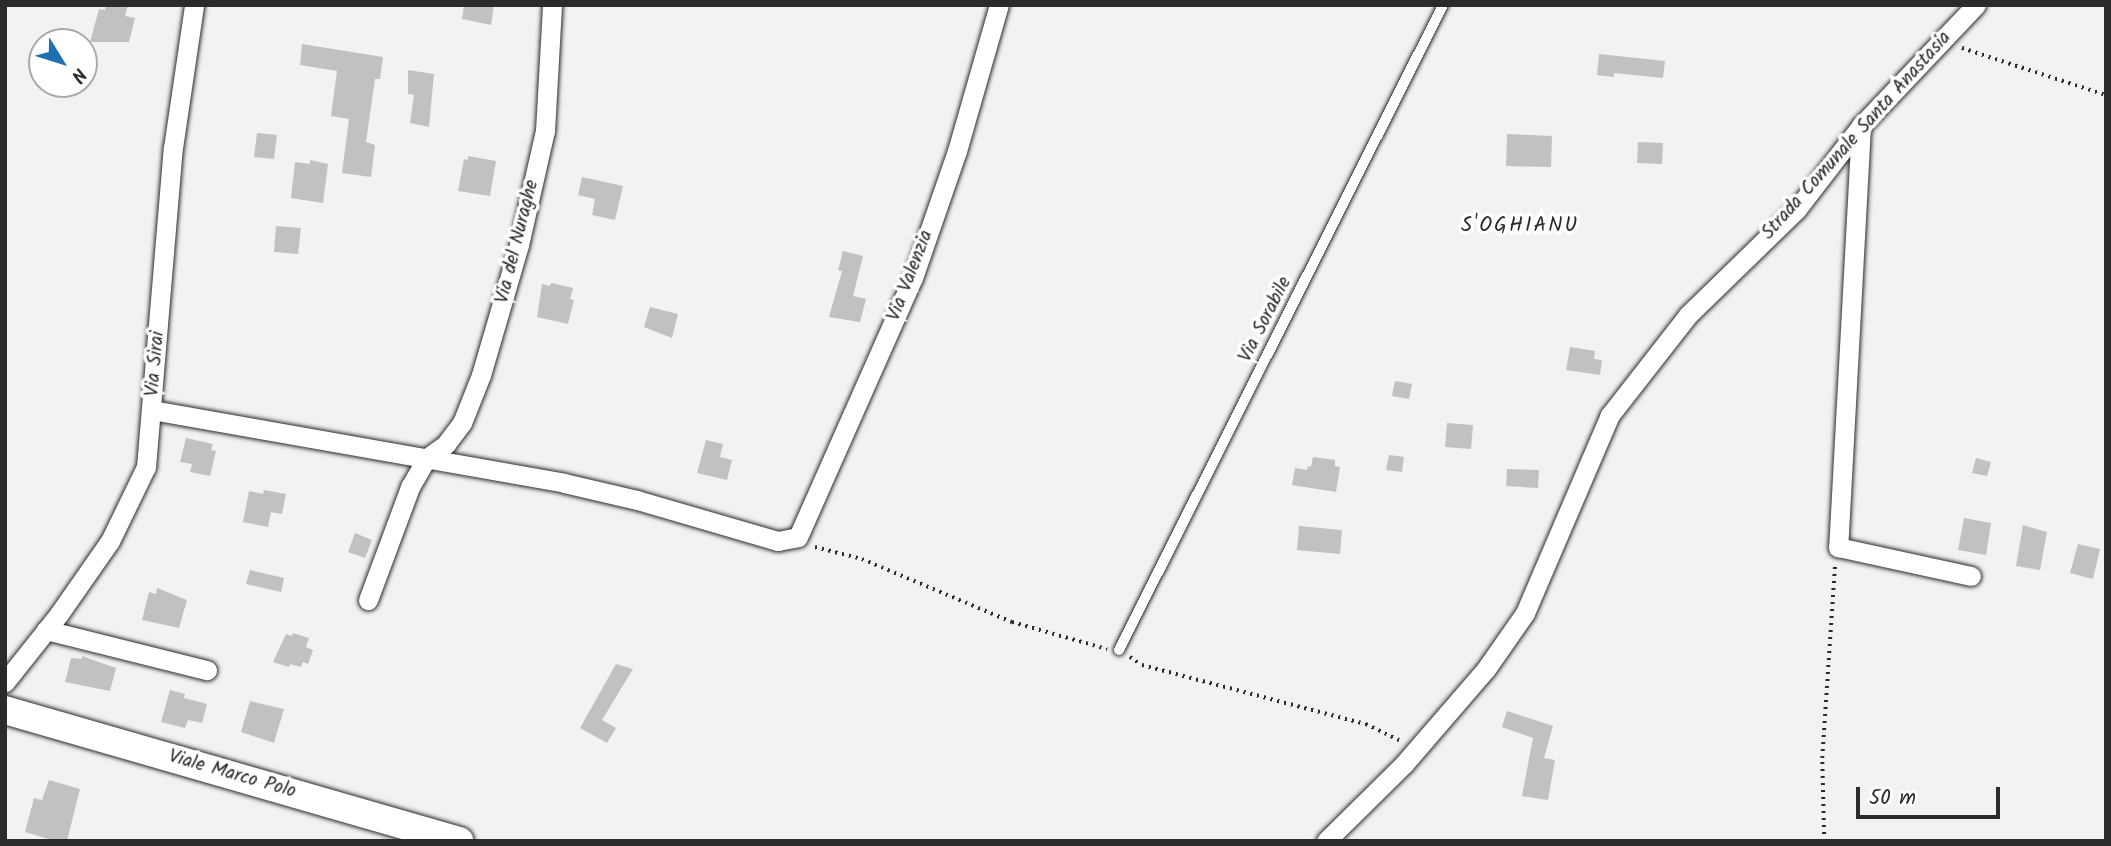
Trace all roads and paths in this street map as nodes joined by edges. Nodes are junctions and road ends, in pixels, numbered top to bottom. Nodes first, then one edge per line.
1 (194, 5) edge
2 (552, 5) edge
3 (999, 5) edge
4 (1443, 5) edge
5 (1976, 5) edge
6 (1940, 41) junction
7 (2106, 95) edge
8 (1861, 126) junction
9 (152, 410) junction
10 (426, 458) junction
11 (1838, 547) junction
12 (1970, 576) dead end
13 (368, 600) dead end
14 (46, 630) junction
15 (1119, 650) dead end
16 (206, 670) dead end
17 (5, 682) edge
18 (5, 710) edge
19 (459, 841) edge
20 (1326, 841) edge
21 (1824, 841) edge

1 - 9 street, Via Sirai
2 - 10 street, Via del Nuraghe
3 - 10 street, Via Valenzia
4 - 15 lane, Via Sorabile
5 - 6 street, Strada Comunale Santa Anastasia
6 - 7 path
6 - 8 street, Strada Comunale Santa Anastasia
8 - 11 street
8 - 20 street, Strada Comunale Santa Anastasia
9 - 10 street
9 - 14 street, Via Sirai
10 - 13 street, Via del Nuraghe
11 - 12 street
11 - 21 path
14 - 16 street
14 - 17 street, Via Sirai
18 - 19 main road, Viale Marco Polo

